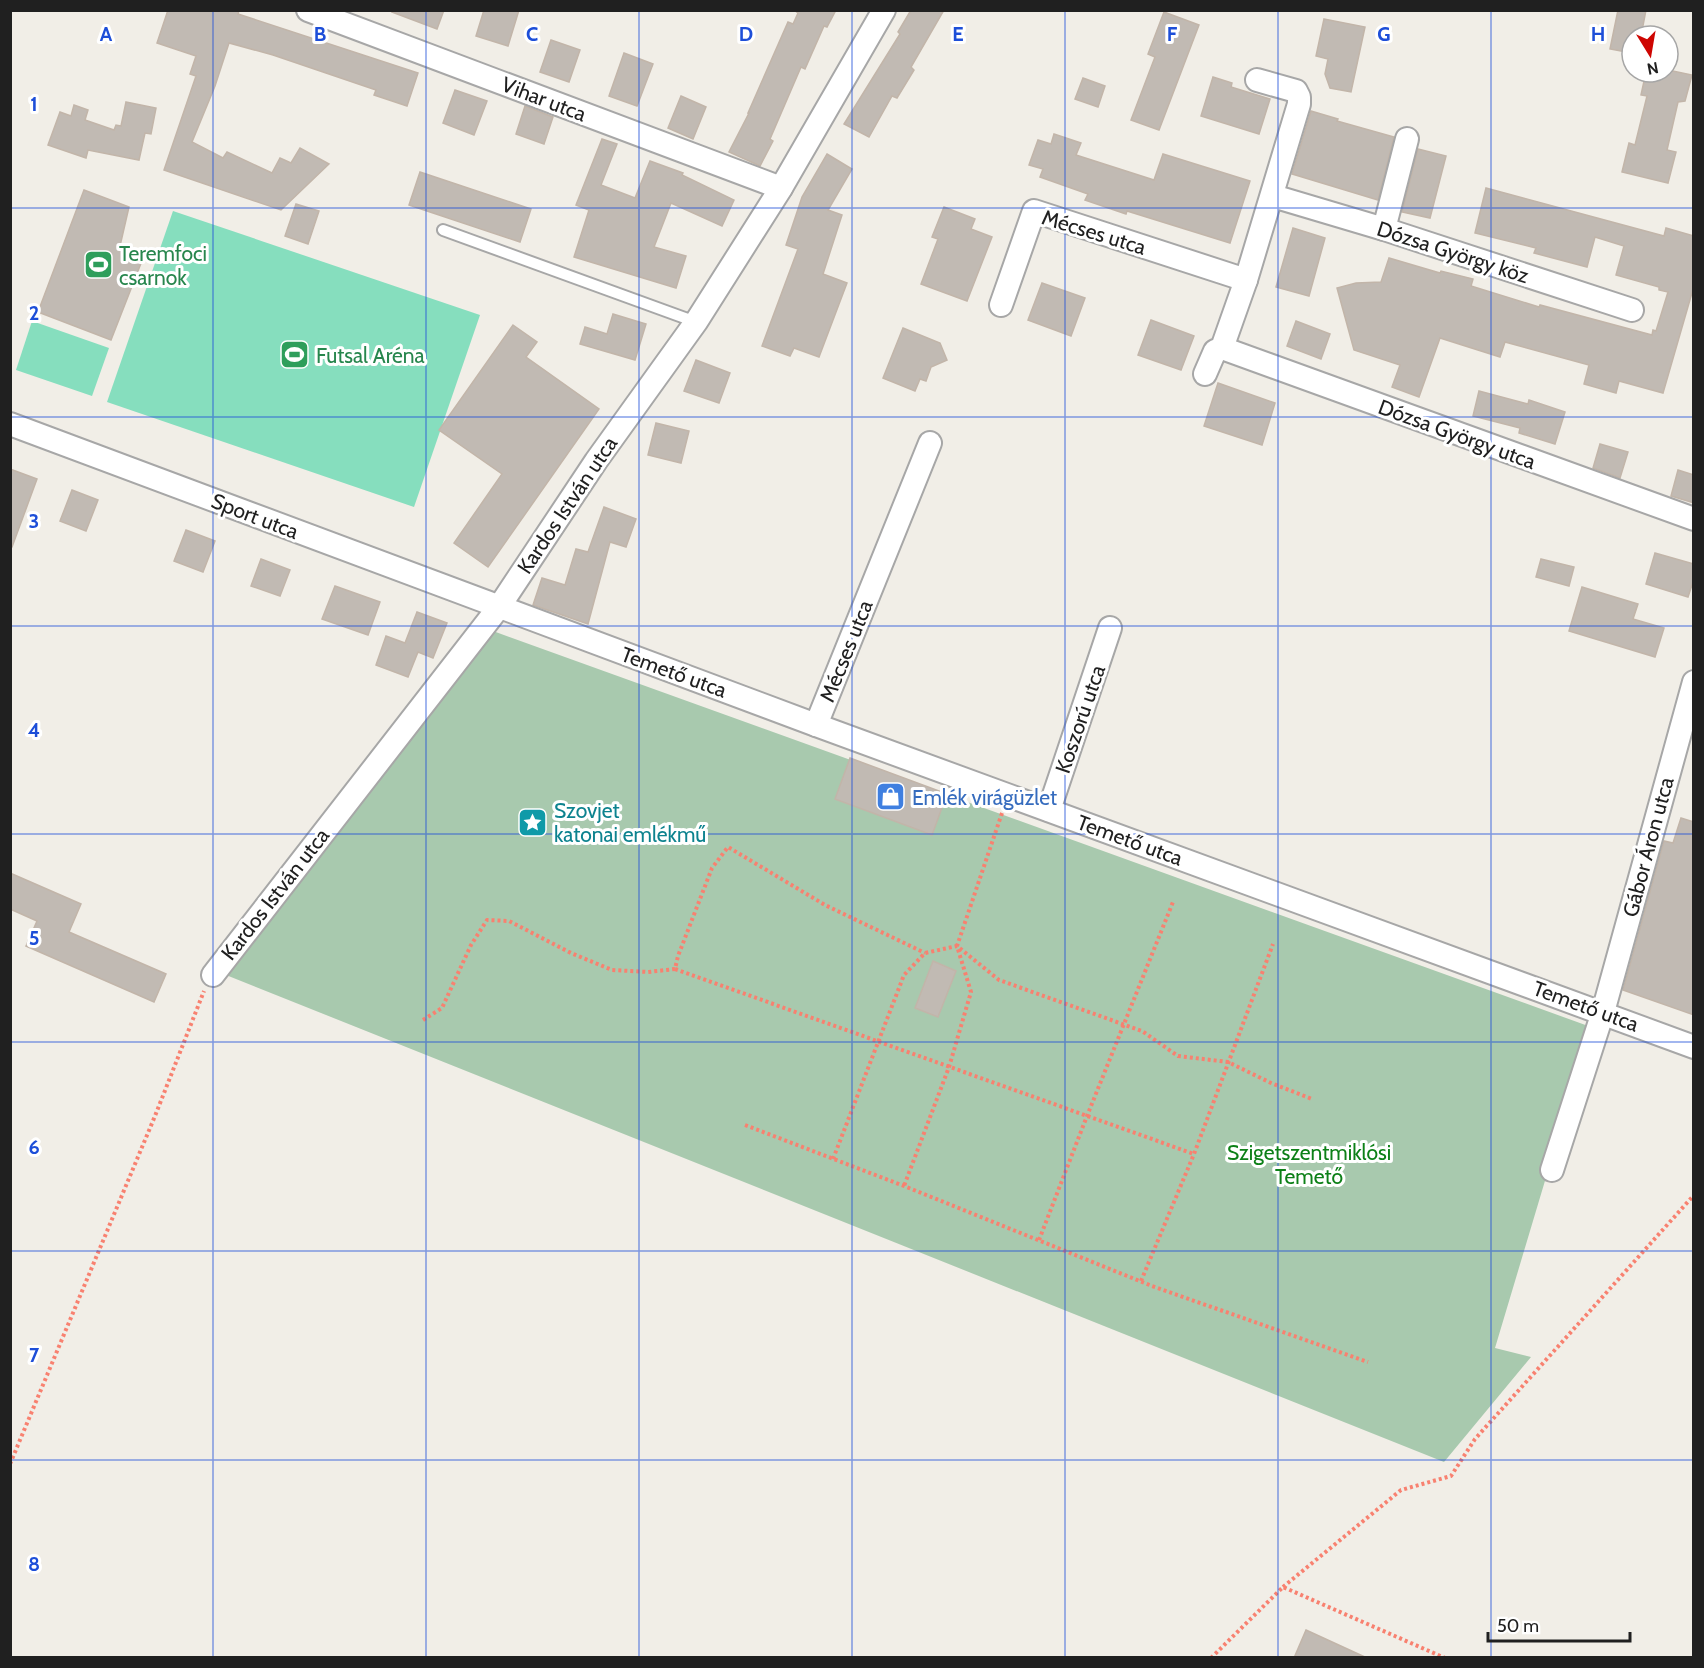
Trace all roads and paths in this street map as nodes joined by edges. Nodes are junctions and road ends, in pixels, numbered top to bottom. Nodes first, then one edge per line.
1 (308, 10) edge
2 (884, 10) edge
3 (1257, 80) dead end
4 (1407, 139) dead end
5 (780, 188) junction
6 (1273, 196) junction
7 (1384, 229) junction
8 (443, 230) dead end
9 (1246, 280) junction
10 (1001, 305) dead end
11 (1632, 310) dead end
12 (696, 322) junction
13 (1222, 348) junction
14 (1205, 374) dead end
15 (10, 424) edge
16 (930, 443) dead end
17 (1694, 519) edge
18 (499, 607) junction
19 (1110, 628) dead end
20 (1694, 682) edge
21 (816, 725) junction
22 (1008, 795) junction
23 (1049, 810) junction
24 (1173, 902) dead end
25 (1273, 944) dead end
26 (957, 946) junction
27 (925, 953) junction
28 (675, 969) junction
29 (213, 975) joint
30 (1603, 1012) junction
31 (423, 1020) dead end
32 (1124, 1024) junction
33 (878, 1041) junction
34 (1694, 1047) edge
35 (1228, 1062) junction
36 (949, 1067) junction
37 (1312, 1099) dead end
38 (1087, 1116) junction
39 (745, 1125) dead end
40 (1194, 1154) junction
41 (833, 1159) junction
42 (1552, 1170) dead end
43 (904, 1186) junction
44 (1694, 1195) edge
45 (1039, 1240) junction
46 (1141, 1281) junction
47 (1368, 1362) dead end
48 (10, 1464) edge
49 (1283, 1587) junction
50 (1210, 1658) edge
51 (1445, 1658) edge

1 - 5 street, Vihar utca
2 - 5 street, Kardos István utca
3 - 6 street
4 - 7 street
5 - 12 street, Kardos István utca
6 - 7 street, Dózsa György köz
6 - 9 street
7 - 11 street, Dózsa György köz
8 - 12 lane
9 - 10 street, Mécses utca
9 - 13 street
12 - 18 street, Kardos István utca
13 - 14 street
13 - 17 street, Dózsa György utca
15 - 18 street, Sport utca
16 - 21 street, Mécses utca
18 - 21 street, Temető utca
18 - 29 street, Kardos István utca
19 - 23 street, Koszorú utca
20 - 30 street, Gábor Áron utca
21 - 22 street, Temető utca
22 - 23 street, Temető utca
22 - 26 path
23 - 30 street, Temető utca
24 - 32 path
25 - 35 path
26 - 27 path
26 - 32 path
26 - 36 path
27 - 28 path
27 - 33 path
28 - 31 path
28 - 33 path
29 - 48 path
30 - 34 street, Temető utca
30 - 42 street, Gábor Áron utca
32 - 35 path
32 - 38 path
33 - 36 path
33 - 41 path
35 - 37 path
35 - 40 path
36 - 38 path
36 - 43 path
38 - 40 path
38 - 45 path
39 - 41 path
40 - 46 path
41 - 43 path
43 - 45 path
44 - 49 path
45 - 46 path
46 - 47 path
49 - 50 path
49 - 51 path

